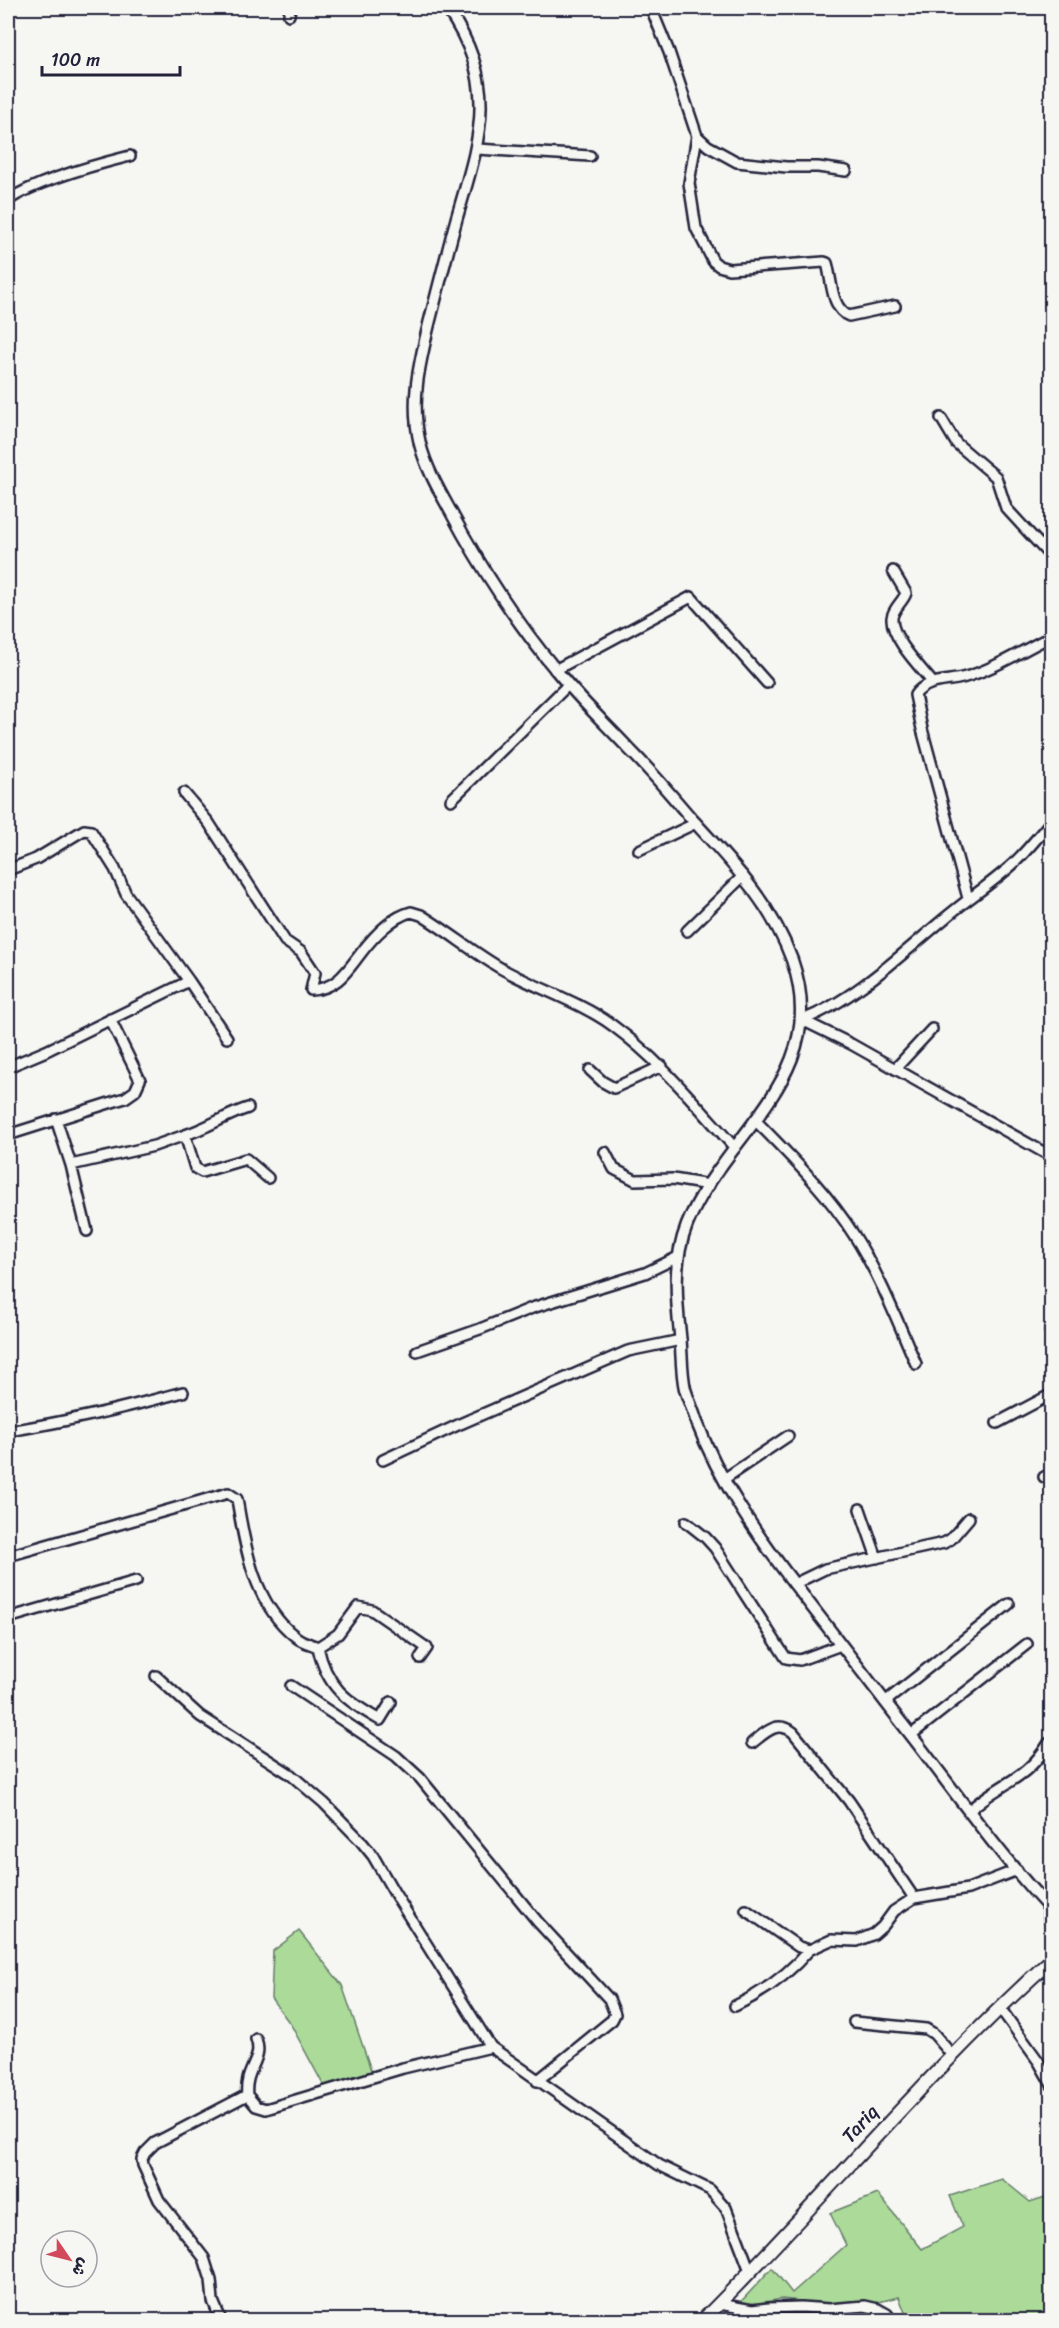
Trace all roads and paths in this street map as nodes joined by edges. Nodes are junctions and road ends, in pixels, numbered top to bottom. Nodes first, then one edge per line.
1 (447, 8) edge
2 (651, 8) edge
3 (697, 136) junction
4 (477, 149) junction
5 (130, 156) dead end
6 (590, 156) dead end
7 (846, 171) dead end
8 (8, 200) edge
9 (895, 306) dead end
10 (941, 418) dead end
11 (1052, 558) edge
12 (893, 571) dead end
13 (1052, 636) edge
14 (555, 670) junction
15 (767, 683) dead end
16 (933, 683) junction
17 (568, 685) junction
18 (184, 793) dead end
19 (451, 800) dead end
20 (1052, 820) edge
21 (696, 823) junction
22 (639, 850) dead end
23 (8, 870) edge
24 (743, 876) junction
25 (968, 898) junction
26 (687, 931) dead end
27 (189, 981) junction
28 (110, 1019) junction
29 (802, 1020) junction
30 (932, 1029) dead end
31 (227, 1038) dead end
32 (663, 1066) junction
33 (8, 1067) edge
34 (895, 1069) junction
35 (590, 1070) dead end
36 (248, 1108) dead end
37 (56, 1119) junction
38 (755, 1120) junction
39 (8, 1135) edge
40 (185, 1135) junction
41 (735, 1148) junction
42 (605, 1152) dead end
43 (1052, 1157) edge
44 (71, 1165) junction
45 (268, 1178) dead end
46 (709, 1185) junction
47 (87, 1231) dead end
48 (678, 1257) junction
49 (681, 1340) junction
50 (417, 1351) dead end
51 (916, 1364) dead end
52 (183, 1392) dead end
53 (1052, 1394) edge
54 (997, 1423) dead end
55 (8, 1431) edge
56 (788, 1436) dead end
57 (383, 1460) dead end
58 (724, 1479) junction
59 (860, 1509) dead end
60 (969, 1518) dead end
61 (686, 1522) dead end
62 (8, 1556) edge
63 (877, 1558) junction
64 (136, 1581) dead end
65 (794, 1584) junction
66 (1009, 1605) dead end
67 (8, 1618) edge
68 (841, 1644) junction
69 (1027, 1644) dead end
70 (318, 1647) junction
71 (420, 1658) dead end
72 (156, 1676) dead end
73 (291, 1686) dead end
74 (391, 1702) dead end
75 (885, 1702) junction
76 (911, 1735) junction
77 (752, 1743) dead end
78 (1049, 1743) dead end
79 (969, 1810) junction
80 (1017, 1870) junction
81 (914, 1898) junction
82 (746, 1910) dead end
83 (1050, 1914) edge
84 (1052, 1927) edge
85 (810, 1950) junction
86 (1051, 1958) edge
87 (735, 2006) dead end
88 (1000, 2008) junction
89 (854, 2022) dead end
90 (256, 2039) dead end
91 (491, 2047) junction
92 (952, 2055) junction
93 (537, 2081) junction
94 (1052, 2085) edge
95 (247, 2095) junction
96 (750, 2271) junction
97 (720, 2304) junction
98 (221, 2320) edge
99 (703, 2320) edge
100 (891, 2320) edge

1 - 4 street
2 - 3 street
3 - 7 street
3 - 9 street
4 - 6 street
4 - 14 street
5 - 8 street
10 - 11 street
12 - 16 street
13 - 16 street
14 - 15 street
14 - 17 street
16 - 25 street
17 - 19 street
17 - 21 street
18 - 32 street
20 - 25 street
21 - 22 street
21 - 24 street
23 - 27 street
24 - 26 street
24 - 29 street
25 - 29 street
27 - 28 street
27 - 31 street
28 - 33 street
28 - 37 street
29 - 34 street
29 - 38 street
30 - 34 street
32 - 35 street
32 - 41 street
34 - 43 street
36 - 40 street
37 - 39 street
37 - 44 street
38 - 41 street
38 - 51 street
40 - 44 street
40 - 45 street
41 - 46 street
42 - 46 street
44 - 47 street
46 - 48 street
48 - 49 street
48 - 50 street
49 - 57 street
49 - 58 street
52 - 55 street
53 - 54 street
56 - 58 street
58 - 65 street
59 - 63 street
60 - 63 street
61 - 68 street
62 - 70 street
63 - 65 street
64 - 67 street
65 - 68 street
66 - 75 street
68 - 75 street
69 - 76 street
70 - 71 street
70 - 74 street
72 - 91 street
73 - 93 street
75 - 76 street
76 - 79 street
77 - 81 street
78 - 79 street
79 - 80 street
80 - 81 street
80 - 83 street
81 - 85 street
82 - 85 street
83 - 84 street
85 - 87 street
86 - 88 main road, Tariq
88 - 92 main road, Tariq
88 - 94 street
89 - 92 street
90 - 95 street
91 - 93 street
91 - 95 street
92 - 96 main road, Tariq
93 - 96 street
95 - 98 street
96 - 97 main road, Tariq
97 - 99 main road, Tariq
97 - 100 street

